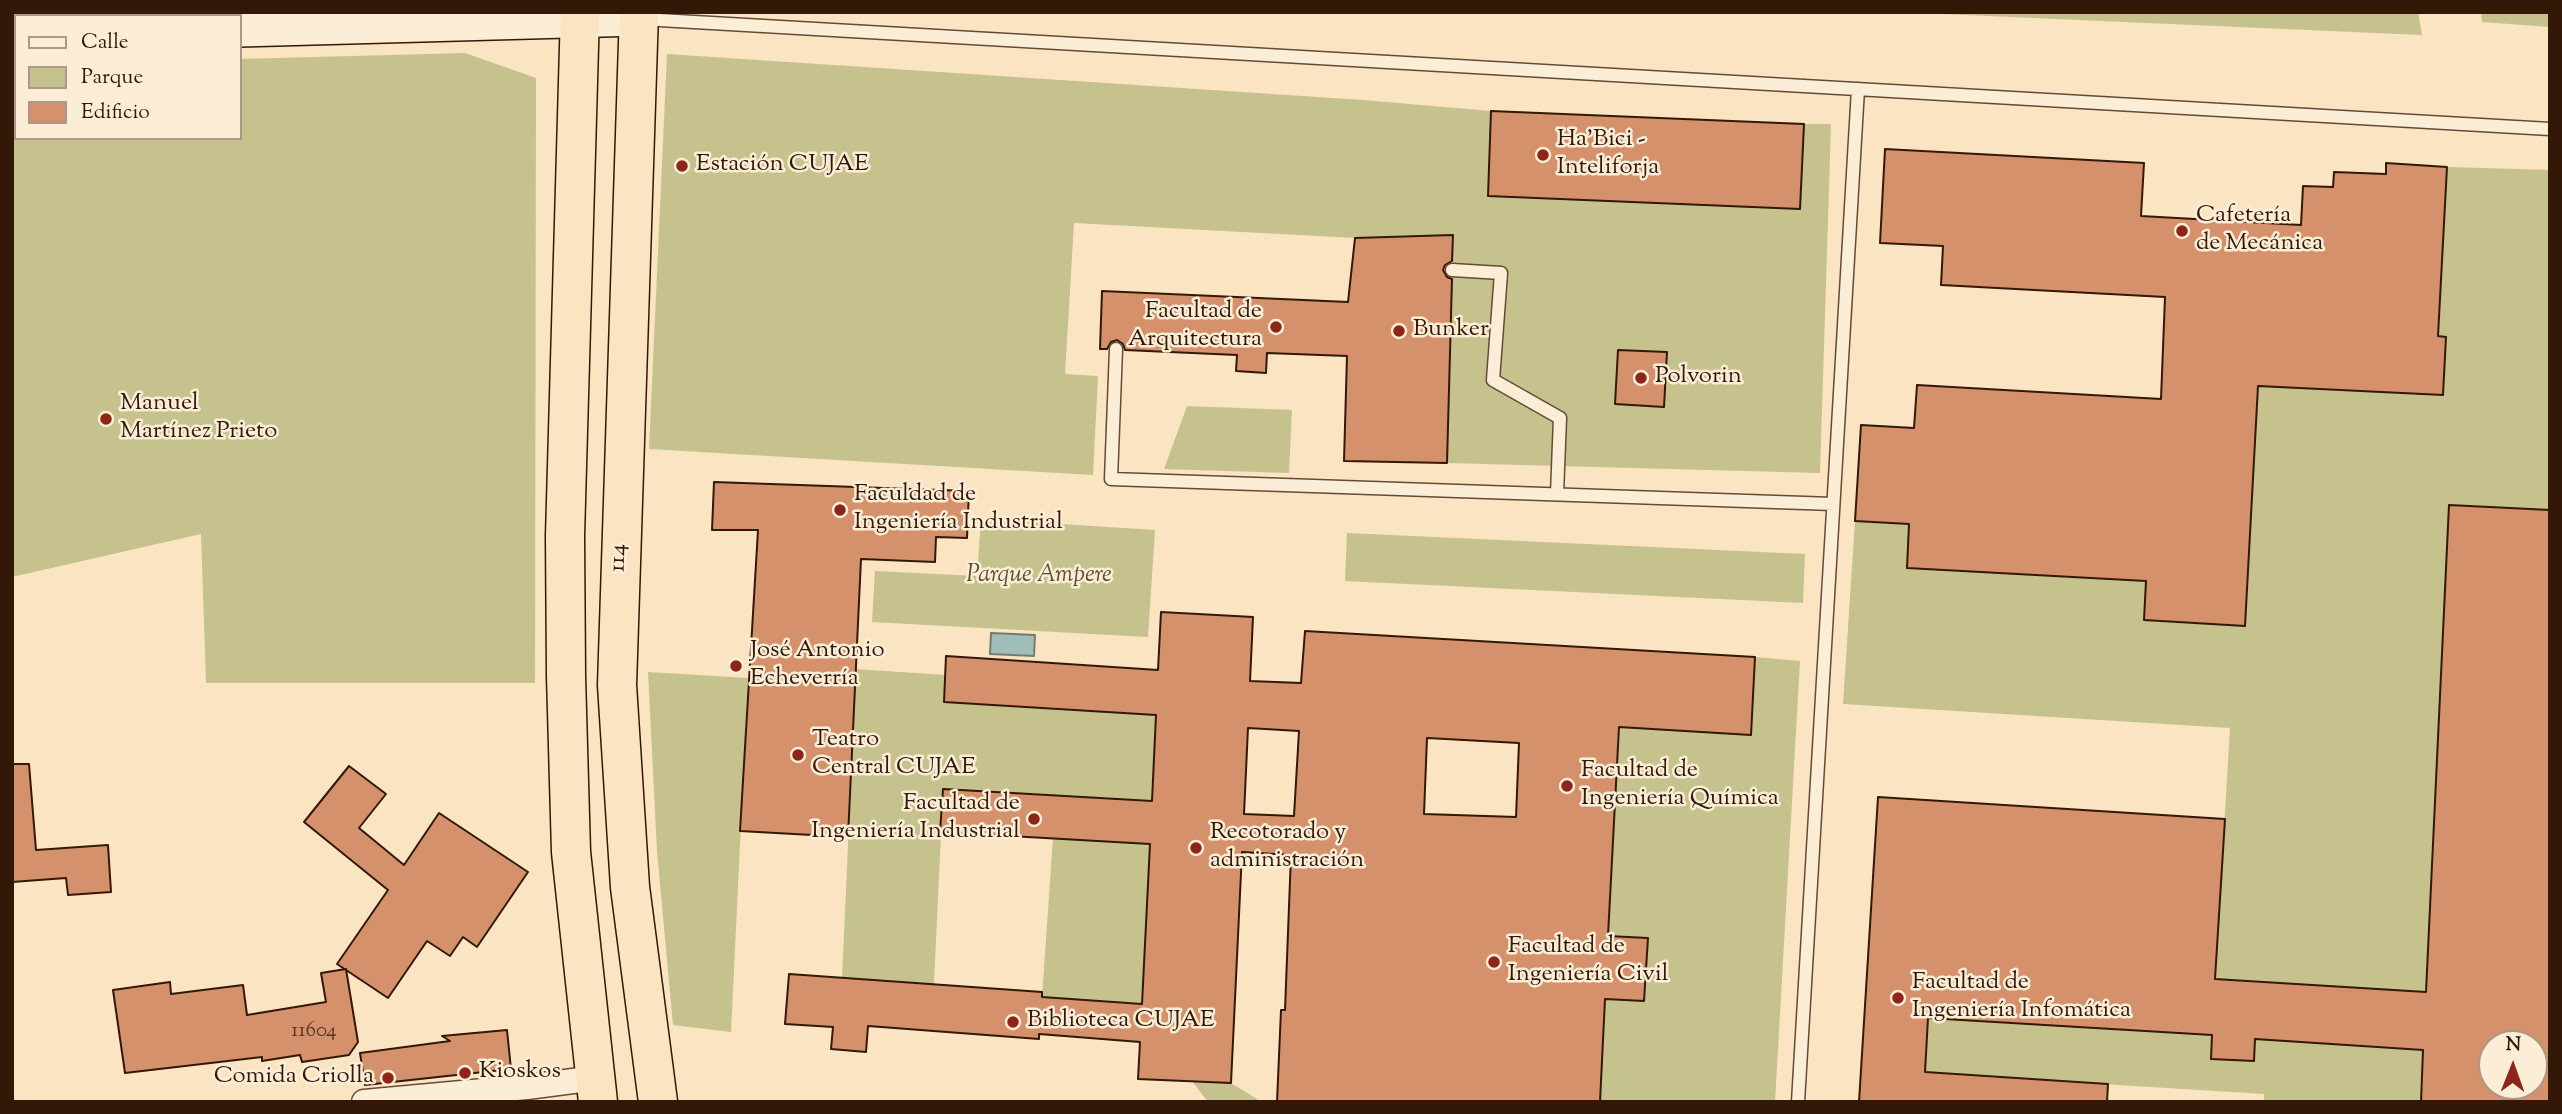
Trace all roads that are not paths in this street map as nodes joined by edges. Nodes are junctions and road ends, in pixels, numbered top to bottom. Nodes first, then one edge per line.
1 (639, 15) edge
2 (580, 16) edge
3 (477, 17) edge
4 (242, 29) edge
5 (1858, 89) junction
6 (2550, 129) edge
7 (1452, 270) dead end
8 (1116, 349) dead end
9 (1557, 494) junction
10 (1833, 504) junction
11 (597, 1090) edge
12 (364, 1102) edge
13 (657, 1102) edge
14 (1798, 1102) edge

1 - 2 street
1 - 5 lane
1 - 13 highway, 114
2 - 3 street
2 - 11 highway
3 - 4 street
5 - 6 lane
5 - 10 lane
7 - 9 lane
8 - 9 lane
9 - 10 lane
10 - 14 lane
11 - 12 street

